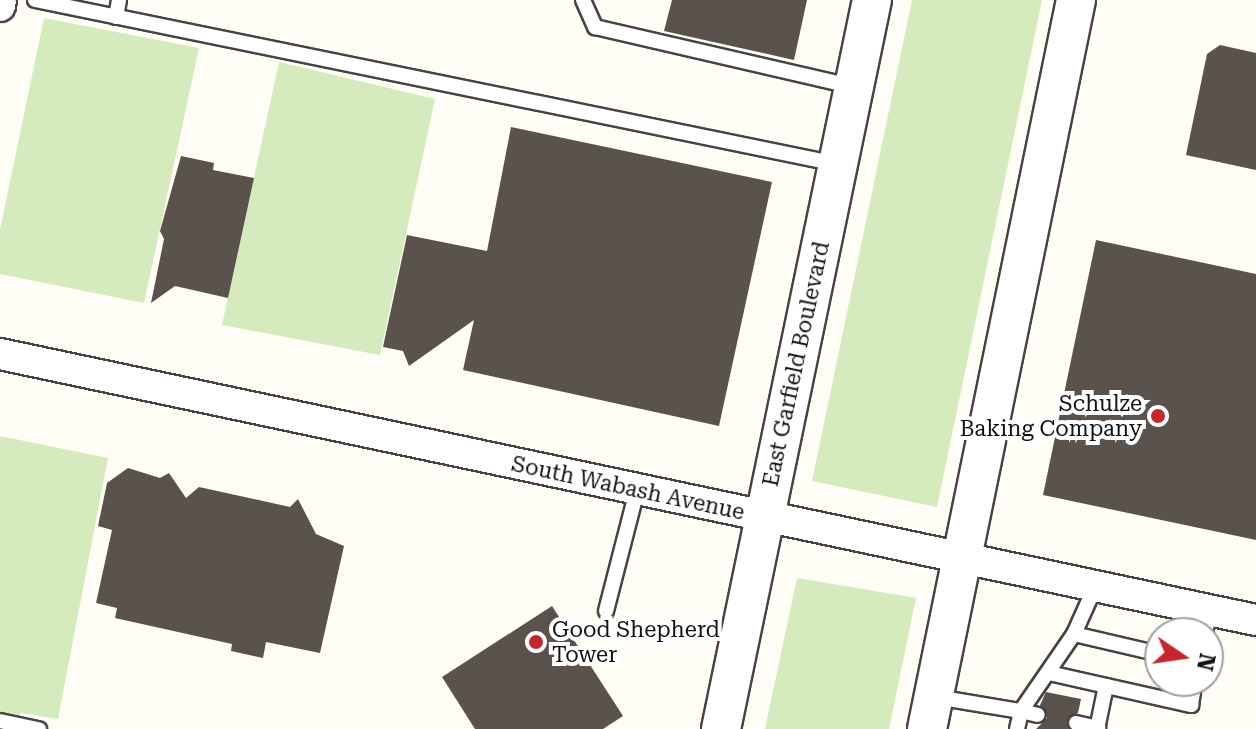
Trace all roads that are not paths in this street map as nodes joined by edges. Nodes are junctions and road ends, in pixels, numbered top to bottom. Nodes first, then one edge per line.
1 (35, 0) edge
2 (119, 0) edge
3 (583, 0) edge
4 (872, 0) edge
5 (1076, 0) edge
6 (116, 17) junction
7 (854, 87) junction
8 (838, 164) junction
9 (0, 354) edge
10 (637, 490) junction
11 (765, 517) junction
12 (962, 559) junction
13 (1095, 587) junction
14 (606, 611) dead end
15 (1192, 617) edge
16 (1256, 620) edge
17 (1224, 621) edge
18 (1074, 634) junction
19 (1144, 650) edge
20 (1049, 673) junction
21 (1106, 686) junction
22 (1144, 694) edge
23 (1155, 697) edge
24 (1192, 697) edge
25 (1021, 711) junction
26 (931, 713) edge
27 (1038, 715) dead end
28 (0, 721) edge
29 (1076, 723) dead end
30 (1098, 728) edge
31 (39, 729) edge
32 (721, 729) edge
33 (1017, 729) edge

1 - 6 lane
2 - 6 lane
3 - 7 lane
4 - 7 street, East Garfield Boulevard
5 - 12 street
6 - 8 lane
7 - 8 street, East Garfield Boulevard
8 - 11 street, East Garfield Boulevard
9 - 10 street, South Wabash Avenue
10 - 11 street, South Wabash Avenue
10 - 14 lane
11 - 12 street, South Wabash Avenue
11 - 32 street, East Garfield Boulevard
12 - 13 street, South Wabash Avenue
12 - 26 street
13 - 15 street, South Wabash Avenue
13 - 18 lane
16 - 17 street, South Wabash Avenue
18 - 19 lane
18 - 20 lane
20 - 21 lane
20 - 25 lane
21 - 22 lane
21 - 30 lane
23 - 24 lane
25 - 26 lane
25 - 27 lane
25 - 33 lane
28 - 31 lane
29 - 30 lane

